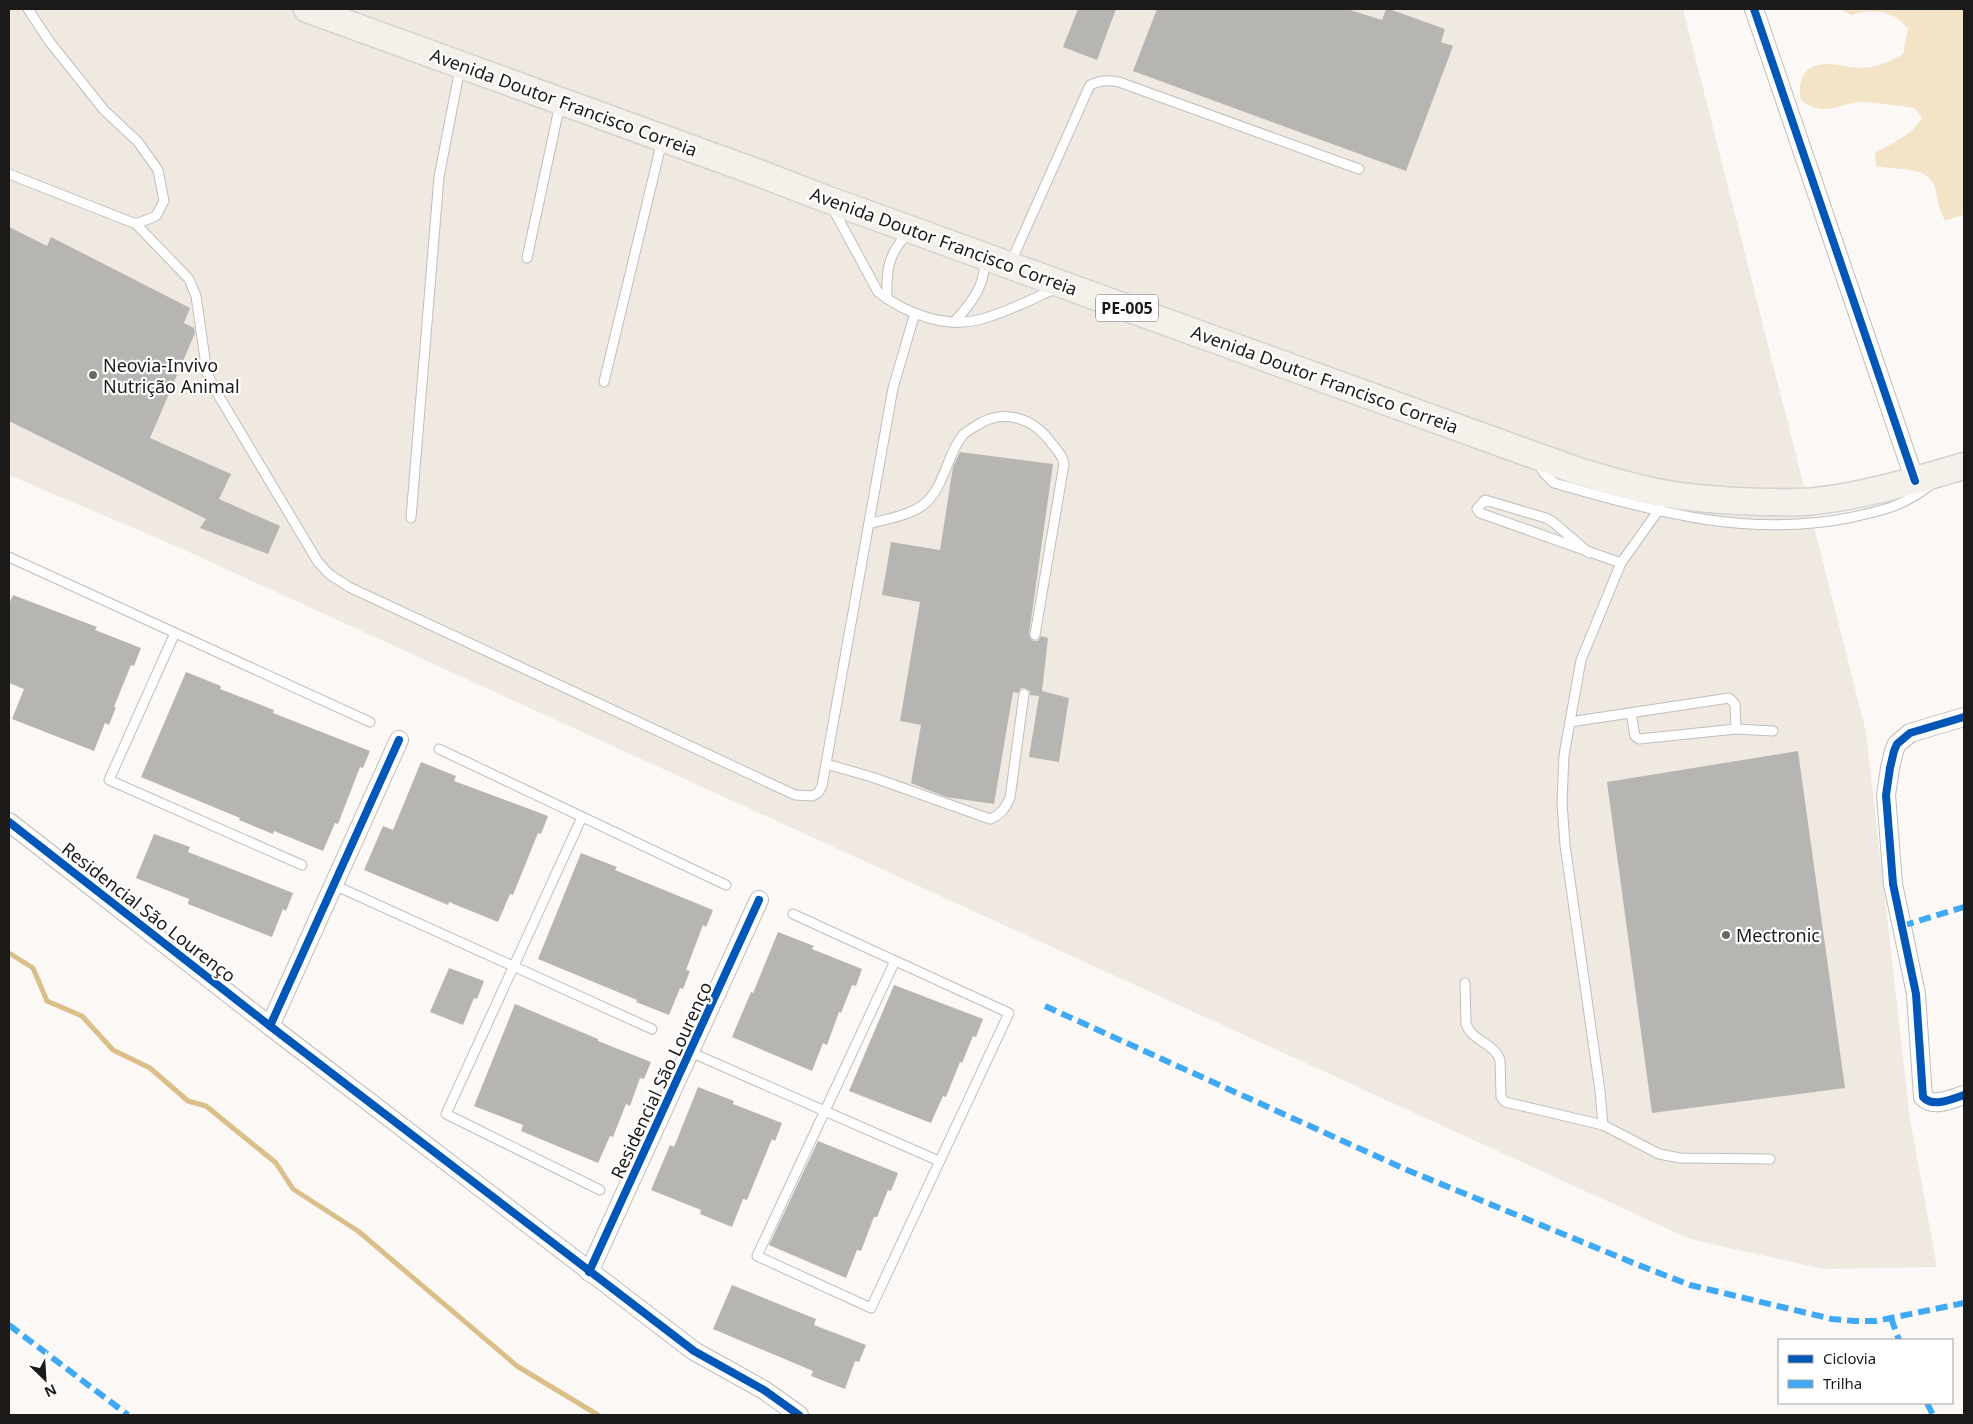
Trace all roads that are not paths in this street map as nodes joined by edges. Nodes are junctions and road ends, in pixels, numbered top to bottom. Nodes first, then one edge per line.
1 (28, 9) edge
2 (307, 9) edge
3 (1754, 9) edge
4 (461, 66) junction
5 (560, 101) junction
6 (662, 138) junction
7 (1359, 170) dead end
8 (9, 174) edge
9 (829, 200) junction
10 (136, 224) junction
11 (911, 230) junction
12 (984, 256) junction
13 (527, 258) dead end
14 (1010, 266) junction
15 (1064, 285) junction
16 (887, 299) junction
17 (915, 313) junction
18 (954, 322) junction
19 (604, 382) dead end
20 (1957, 468) edge
21 (1916, 481) junction
22 (1662, 503) junction
23 (411, 518) dead end
24 (869, 524) junction
25 (1589, 553) junction
26 (9, 557) edge
27 (1621, 563) junction
28 (175, 634) junction
29 (1035, 635) dead end
30 (1024, 694) dead end
31 (1632, 713) junction
32 (1964, 717) edge
33 (370, 722) dead end
34 (1570, 722) junction
35 (1736, 729) junction
36 (1772, 731) dead end
37 (399, 740) dead end
38 (439, 749) dead end
39 (826, 764) junction
40 (582, 817) junction
41 (9, 822) edge
42 (302, 865) dead end
43 (334, 885) junction
44 (726, 885) dead end
45 (759, 900) dead end
46 (793, 914) dead end
47 (895, 961) junction
48 (514, 966) junction
49 (1466, 983) dead end
50 (270, 1026) junction
51 (652, 1029) dead end
52 (690, 1052) junction
53 (1956, 1098) edge
54 (825, 1111) junction
55 (1603, 1125) junction
56 (1770, 1159) dead end
57 (939, 1161) junction
58 (600, 1190) dead end
59 (590, 1272) junction
60 (799, 1415) edge

1 - 10 lane
2 - 4 main road, Avenida Doutor Francisco Correia / PE-005
3 - 21 street
4 - 5 main road, Avenida Doutor Francisco Correia / PE-005
4 - 23 lane
5 - 6 main road, Avenida Doutor Francisco Correia / PE-005
5 - 13 lane
6 - 9 main road, Avenida Doutor Francisco Correia / PE-005
6 - 19 lane
7 - 14 lane
8 - 10 lane
9 - 11 main road, Avenida Doutor Francisco Correia / PE-005
9 - 16 lane
10 - 39 lane
11 - 12 main road, Avenida Doutor Francisco Correia / PE-005
11 - 16 lane
12 - 14 main road, Avenida Doutor Francisco Correia / PE-005
12 - 18 lane
14 - 15 main road, Avenida Doutor Francisco Correia / PE-005
15 - 18 lane
15 - 22 main road, Avenida Doutor Francisco Correia / PE-005
16 - 17 lane
17 - 18 lane
17 - 24 lane
20 - 21 main road, Avenida Doutor Francisco Correia / PE-005
20 - 22 lane
21 - 22 main road, Avenida Doutor Francisco Correia / PE-005
22 - 27 lane
24 - 29 lane
24 - 39 lane
25 - 25 lane
25 - 27 lane
26 - 28 lane
27 - 34 lane
28 - 33 lane
28 - 42 lane
30 - 39 lane
31 - 34 lane
31 - 35 lane
31 - 35 lane
32 - 53 street
34 - 55 lane
35 - 36 lane
37 - 43 street
38 - 40 lane
40 - 44 lane
40 - 48 lane
41 - 50 street, Residencial São Lourenço
43 - 48 lane
43 - 50 street
45 - 52 street, Residencial São Lourenço
46 - 47 lane
47 - 54 lane
47 - 57 lane
48 - 51 lane
48 - 58 lane
49 - 55 lane
50 - 59 street, Residencial São Lourenço
52 - 54 lane
52 - 59 street, Residencial São Lourenço
54 - 57 lane
54 - 57 lane
55 - 56 lane
59 - 60 street, Residencial São Lourenço

